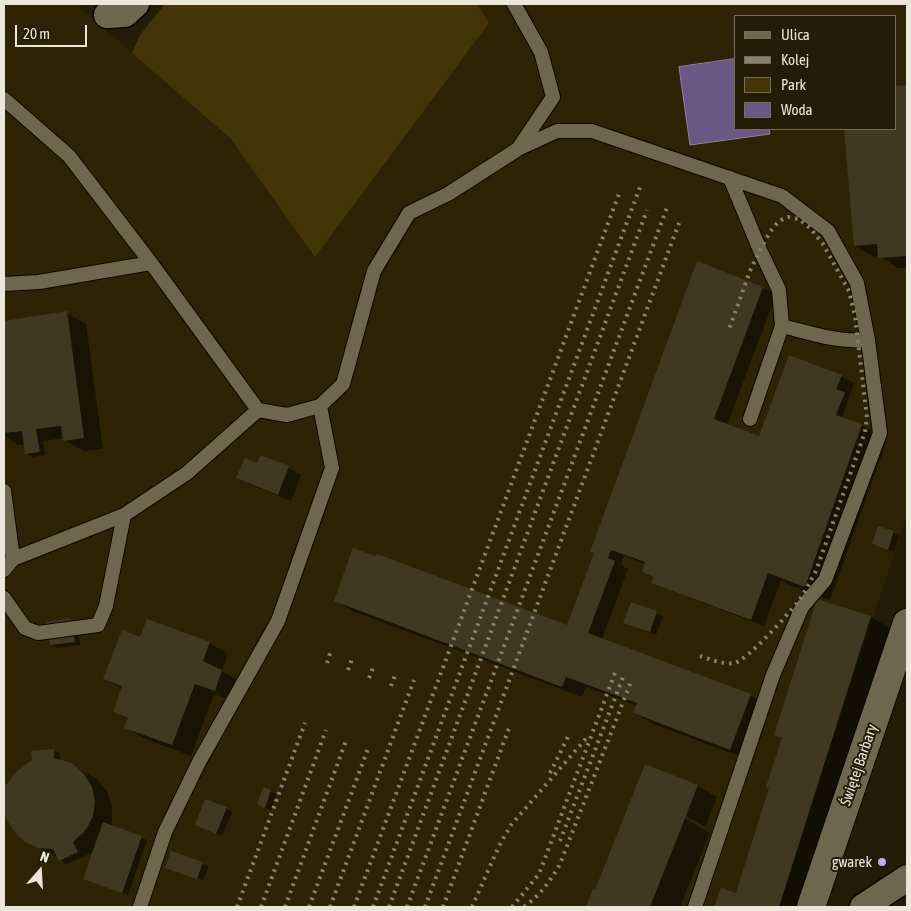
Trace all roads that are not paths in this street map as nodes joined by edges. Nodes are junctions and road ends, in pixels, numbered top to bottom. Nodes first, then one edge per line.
1 (136, 4) edge
2 (514, 4) edge
3 (107, 15) dead end
4 (4, 99) edge
5 (518, 149) junction
6 (730, 178) junction
7 (151, 262) junction
8 (4, 284) edge
9 (782, 326) junction
10 (868, 340) junction
11 (320, 406) junction
12 (258, 410) junction
13 (750, 419) dead end
14 (4, 491) edge
15 (124, 515) junction
16 (8, 564) edge
17 (4, 598) edge
18 (907, 623) edge
19 (907, 878) edge
20 (140, 907) edge
21 (695, 907) edge
22 (811, 907) edge
23 (863, 907) edge

1 - 3 street
2 - 5 lane
4 - 7 lane
5 - 6 lane
5 - 11 lane
6 - 9 lane
6 - 10 lane
7 - 8 lane
7 - 12 lane
9 - 10 lane
9 - 13 lane
10 - 21 lane
11 - 12 lane
11 - 20 lane
12 - 15 lane
14 - 16 lane
15 - 16 lane
15 - 17 lane
18 - 22 street, Świętej Barbary
19 - 23 street

